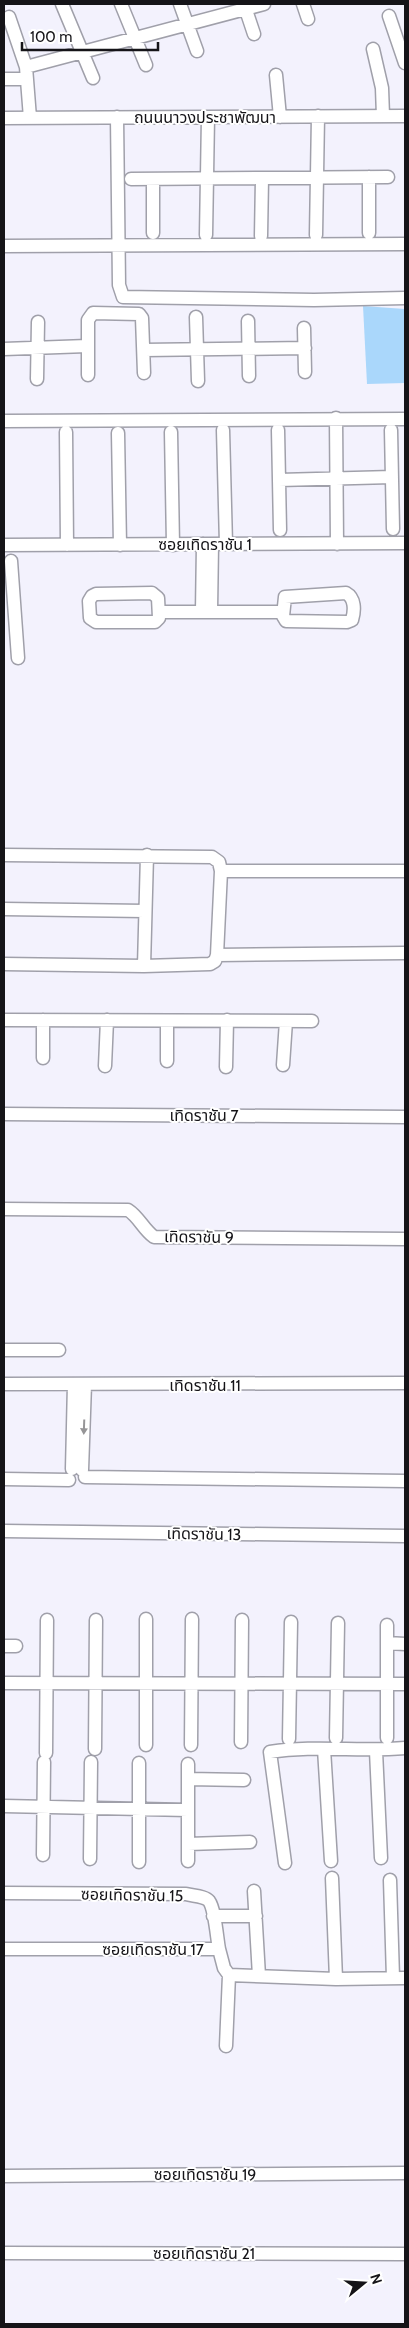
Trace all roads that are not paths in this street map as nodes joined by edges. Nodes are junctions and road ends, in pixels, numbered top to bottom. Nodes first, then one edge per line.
1 (62, 4) edge
2 (121, 4) edge
3 (180, 4) edge
4 (264, 4) edge
5 (303, 4) edge
6 (245, 6) edge
7 (389, 16) dead end
8 (9, 17) dead end
9 (308, 19) dead end
10 (189, 25) junction
11 (254, 34) dead end
12 (136, 39) junction
13 (373, 49) dead end
14 (197, 51) dead end
15 (82, 54) junction
16 (405, 63) edge
17 (146, 64) dead end
18 (27, 73) junction
19 (276, 75) dead end
20 (4, 78) edge
21 (93, 78) dead end
22 (318, 116) junction
23 (383, 116) junction
24 (405, 116) edge
25 (117, 117) junction
26 (208, 117) junction
27 (280, 117) junction
28 (4, 118) edge
29 (30, 118) junction
30 (317, 177) junction
31 (369, 177) junction
32 (388, 177) dead end
33 (153, 178) junction
34 (207, 178) junction
35 (262, 178) junction
36 (131, 179) dead end
37 (153, 233) dead end
38 (369, 233) dead end
39 (316, 235) dead end
40 (206, 236) dead end
41 (262, 236) dead end
42 (405, 244) edge
43 (118, 245) junction
44 (4, 246) edge
45 (123, 297) junction
46 (405, 298) edge
47 (121, 313) junction
48 (196, 317) dead end
49 (248, 321) dead end
50 (38, 322) dead end
51 (304, 328) dead end
52 (87, 346) junction
53 (248, 348) junction
54 (305, 348) junction
55 (4, 349) edge
56 (38, 349) junction
57 (144, 350) junction
58 (198, 350) junction
59 (305, 372) dead end
60 (144, 373) dead end
61 (88, 375) dead end
62 (249, 376) dead end
63 (37, 379) dead end
64 (198, 381) dead end
65 (336, 418) junction
66 (405, 419) edge
67 (4, 421) edge
68 (223, 430) dead end
69 (278, 430) dead end
70 (391, 430) dead end
71 (66, 432) dead end
72 (172, 432) dead end
73 (118, 433) dead end
74 (392, 477) junction
75 (336, 478) junction
76 (279, 480) junction
77 (393, 529) dead end
78 (280, 530) dead end
79 (405, 543) edge
80 (207, 544) junction
81 (226, 544) junction
82 (337, 544) junction
83 (4, 545) edge
84 (67, 545) junction
85 (120, 545) junction
86 (173, 545) junction
87 (12, 561) dead end
88 (9, 610) edge
89 (206, 611) junction
90 (159, 612) junction
91 (282, 612) junction
92 (18, 658) dead end
93 (4, 854) edge
94 (147, 855) junction
95 (221, 871) junction
96 (405, 872) edge
97 (4, 909) edge
98 (145, 911) junction
99 (405, 953) edge
100 (217, 954) junction
101 (4, 964) edge
102 (144, 966) junction
103 (4, 1020) edge
104 (43, 1020) junction
105 (107, 1020) junction
106 (227, 1020) junction
107 (286, 1021) junction
108 (312, 1021) dead end
109 (167, 1022) junction
110 (43, 1058) dead end
111 (167, 1061) dead end
112 (283, 1065) dead end
113 (105, 1066) dead end
114 (226, 1067) dead end
115 (4, 1114) edge
116 (405, 1117) edge
117 (4, 1209) edge
118 (405, 1239) edge
119 (4, 1350) edge
120 (59, 1350) dead end
121 (405, 1383) edge
122 (4, 1384) edge
123 (80, 1384) junction
124 (77, 1474) junction
125 (4, 1479) edge
126 (405, 1482) edge
127 (4, 1531) edge
128 (405, 1536) edge
129 (146, 1619) dead end
130 (192, 1619) dead end
131 (47, 1620) dead end
132 (96, 1620) dead end
133 (242, 1620) dead end
134 (291, 1622) dead end
135 (338, 1623) dead end
136 (387, 1625) dead end
137 (387, 1643) junction
138 (405, 1644) edge
139 (4, 1683) edge
140 (46, 1683) junction
141 (96, 1683) junction
142 (145, 1683) junction
143 (191, 1684) junction
144 (242, 1684) junction
145 (290, 1684) junction
146 (337, 1684) junction
147 (387, 1684) junction
148 (405, 1684) edge
149 (336, 1738) dead end
150 (387, 1738) dead end
151 (289, 1739) dead end
152 (240, 1742) dead end
153 (146, 1744) dead end
154 (191, 1745) dead end
155 (405, 1748) edge
156 (96, 1749) dead end
157 (324, 1749) junction
158 (376, 1751) junction
159 (91, 1762) dead end
160 (139, 1764) dead end
161 (188, 1764) dead end
162 (188, 1779) junction
163 (244, 1780) dead end
164 (4, 1806) edge
165 (44, 1806) junction
166 (91, 1809) junction
167 (138, 1809) junction
168 (188, 1810) junction
169 (250, 1842) dead end
170 (188, 1844) junction
171 (43, 1856) dead end
172 (381, 1858) dead end
173 (90, 1859) dead end
174 (331, 1861) dead end
175 (139, 1862) dead end
176 (188, 1862) dead end
177 (285, 1862) dead end
178 (332, 1878) dead end
179 (390, 1880) dead end
180 (254, 1891) dead end
181 (4, 1894) edge
182 (213, 1916) junction
183 (256, 1916) junction
184 (4, 1949) edge
185 (218, 1949) junction
186 (229, 1975) junction
187 (259, 1976) junction
188 (399, 1978) edge
189 (336, 1979) junction
190 (226, 2046) dead end
191 (405, 2173) edge
192 (4, 2176) edge
193 (4, 2253) edge
194 (405, 2254) edge

1 - 15 street
2 - 12 street
3 - 10 street
4 - 6 street
5 - 9 street
6 - 10 street
6 - 11 street
7 - 16 street
8 - 18 street
10 - 12 street
10 - 14 street
12 - 15 street
12 - 17 street
13 - 23 street
15 - 18 street
15 - 21 street
18 - 20 street
18 - 29 street
19 - 27 street
22 - 23 street, ถนนนาวงประชาพัฒนา
22 - 27 street, ถนนนาวงประชาพัฒนา
22 - 30 street
23 - 24 street, ถนนนาวงประชาพัฒนา
25 - 26 street, ถนนนาวงประชาพัฒนา
25 - 29 street, ถนนนาวงประชาพัฒนา
25 - 43 street
26 - 27 street, ถนนนาวงประชาพัฒนา
26 - 34 street
28 - 29 street, ถนนนาวงประชาพัฒนา
30 - 31 street
30 - 35 street
30 - 39 street
31 - 32 street
31 - 38 street
33 - 34 street
33 - 36 street
33 - 37 street
34 - 35 street
34 - 40 street
35 - 41 street
42 - 43 street
43 - 44 street
43 - 45 street
45 - 46 street
45 - 47 street
47 - 52 street
47 - 57 street
48 - 58 street
49 - 53 street
50 - 56 street
51 - 54 street
52 - 56 street
52 - 61 street
53 - 54 street
53 - 58 street
53 - 62 street
54 - 59 street
55 - 56 street
56 - 63 street
57 - 58 street
57 - 60 street
58 - 64 street
65 - 66 street
65 - 67 street
65 - 75 street
68 - 81 street
69 - 76 street
70 - 74 street
71 - 84 street
72 - 86 street
73 - 85 street
74 - 75 street
74 - 77 street
75 - 76 street
75 - 82 street
76 - 78 street
79 - 82 street, ซอยเทิดราชัน 1
80 - 81 street, ซอยเทิดราชัน 1
80 - 86 street, ซอยเทิดราชัน 1
80 - 89 street
81 - 82 street, ซอยเทิดราชัน 1
83 - 84 street, ซอยเทิดราชัน 1
84 - 85 street, ซอยเทิดราชัน 1
85 - 86 street, ซอยเทิดราชัน 1
87 - 88 street
88 - 92 street
89 - 90 street
89 - 91 street
90 - 90 street
91 - 91 street
93 - 94 street
94 - 95 street
94 - 98 street
95 - 96 street
95 - 100 street
97 - 98 street
98 - 102 street
99 - 100 street
100 - 102 street
101 - 102 street
103 - 104 street
104 - 105 street
104 - 110 street
105 - 109 street
105 - 113 street
106 - 107 street
106 - 109 street
106 - 114 street
107 - 108 street
107 - 112 street
109 - 111 street
115 - 116 street, เทิดราชัน 7
117 - 118 street, เทิดราชัน 9
119 - 120 street
121 - 123 street, เทิดราชัน 11
122 - 123 street, เทิดราชัน 11
123 - 124 street
124 - 125 street
124 - 126 street
127 - 128 street, เทิดราชัน 13
129 - 142 street
130 - 143 street
131 - 140 street
132 - 141 street
133 - 144 street
134 - 145 street
135 - 146 street
136 - 137 street
137 - 138 street
137 - 147 street
139 - 140 street
140 - 141 street
140 - 165 street
141 - 142 street
141 - 156 street
142 - 143 street
142 - 153 street
143 - 144 street
143 - 154 street
144 - 145 street
144 - 152 street
145 - 146 street
145 - 151 street
146 - 147 street
146 - 149 street
147 - 148 street
147 - 150 street
155 - 158 street
157 - 158 street
157 - 174 street
157 - 177 street
158 - 172 street
159 - 166 street
160 - 167 street
161 - 162 street
162 - 163 street
162 - 168 street
164 - 165 street
165 - 166 street
165 - 171 street
166 - 167 street
166 - 173 street
167 - 168 street
167 - 175 street
168 - 170 street
169 - 170 street
170 - 176 street
178 - 189 street
179 - 188 street
180 - 183 street
181 - 182 street, ซอยเทิดราชัน 15
182 - 183 street
182 - 185 street, ซอยเทิดราชัน 15
183 - 187 street
184 - 185 street, ซอยเทิดราชัน 17
185 - 186 street, ซอยเทิดราชัน 17
186 - 187 street
186 - 190 street
187 - 189 street
188 - 189 street
191 - 192 street, ซอยเทิดราชัน 19
193 - 194 street, ซอยเทิดราชัน 21

